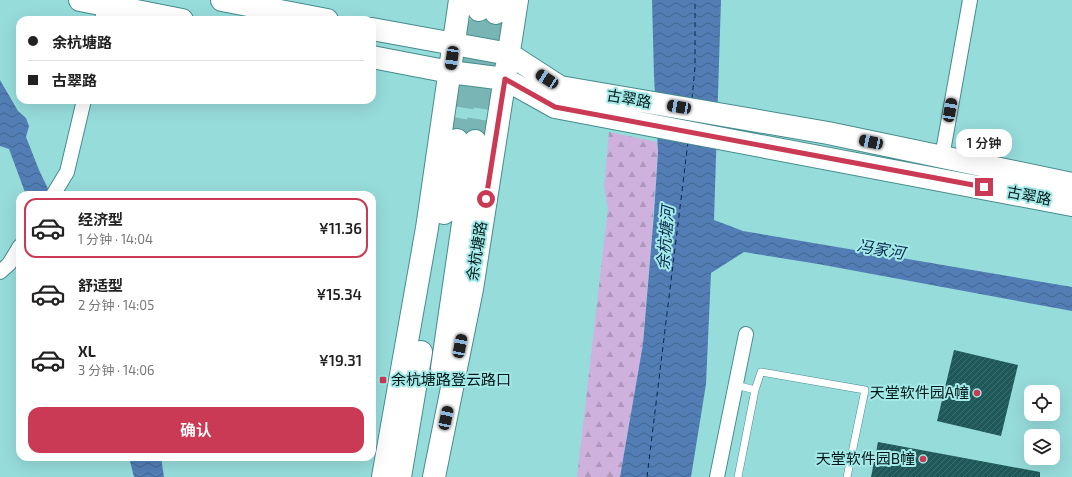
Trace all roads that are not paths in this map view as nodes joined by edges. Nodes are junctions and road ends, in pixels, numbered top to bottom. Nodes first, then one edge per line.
1 (80, 0) edge
2 (222, 0) edge
3 (517, 0) edge
4 (970, 0) edge
5 (483, 4) edge
6 (103, 13) edge
7 (137, 16) edge
8 (306, 16) edge
9 (376, 29) edge
10 (454, 44) junction
11 (509, 54) junction
12 (376, 58) edge
13 (450, 72) junction
14 (505, 79) junction
15 (558, 97) junction
16 (83, 104) edge
17 (942, 157) junction
18 (1072, 184) edge
19 (55, 191) edge
20 (1072, 204) edge
21 (16, 252) edge
22 (4, 268) edge
23 (746, 334) dead end
24 (736, 385) junction
25 (755, 390) junction
26 (383, 477) edge
27 (400, 477) edge
28 (420, 477) edge
29 (434, 477) edge
30 (717, 477) edge
31 (738, 477) edge
32 (847, 477) edge

1 - 6 main road
2 - 8 main road
3 - 11 main road, 余杭塘路
4 - 17 street
5 - 10 main road
6 - 7 main road
9 - 10 main road, 古翠路
10 - 11 main road, 古翠路
10 - 13 main road
11 - 14 main road, 余杭塘路
11 - 15 main road, 古翠路
12 - 13 main road, 古翠路
13 - 14 main road, 古翠路
13 - 26 main road
14 - 15 main road, 古翠路
14 - 29 main road, 余杭塘路
15 - 17 main road, 古翠路
15 - 20 main road, 古翠路
16 - 19 street
17 - 18 main road, 古翠路
21 - 22 street
23 - 24 street
24 - 25 lane
24 - 30 street
25 - 31 lane
25 - 32 lane
27 - 28 main road, 余杭塘路

